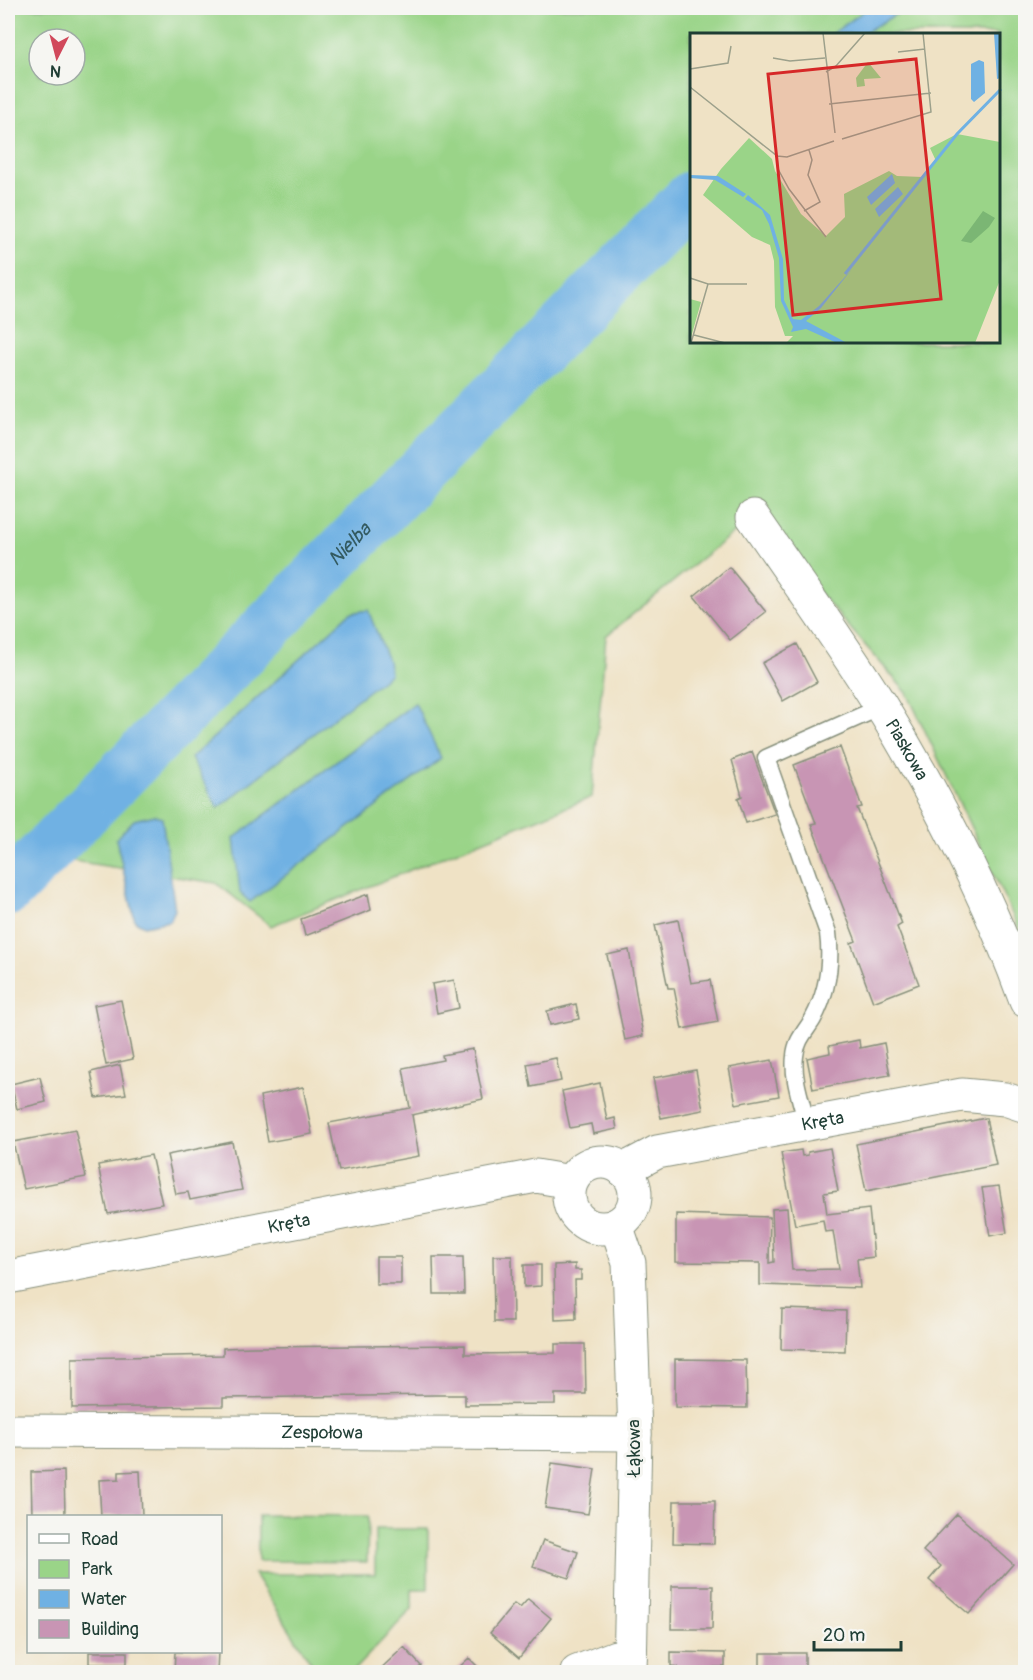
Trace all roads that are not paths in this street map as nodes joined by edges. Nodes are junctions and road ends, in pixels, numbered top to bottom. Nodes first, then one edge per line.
1 (753, 517) dead end
2 (881, 707) junction
3 (1026, 1001) edge
4 (1026, 1106) edge
5 (807, 1125) junction
6 (623, 1170) junction
7 (571, 1182) junction
8 (616, 1225) junction
9 (8, 1277) edge
10 (8, 1431) edge
11 (635, 1434) junction
12 (630, 1665) edge
13 (577, 1672) edge

1 - 2 street, Piaskowa
2 - 3 street, Piaskowa
2 - 5 lane
4 - 5 street, Kręta
5 - 6 street, Kręta
6 - 7 street
6 - 8 street
7 - 8 street
7 - 9 street, Kręta
8 - 11 street, Łąkowa
10 - 11 street, Zespołowa
11 - 12 street, Łąkowa
12 - 13 street

